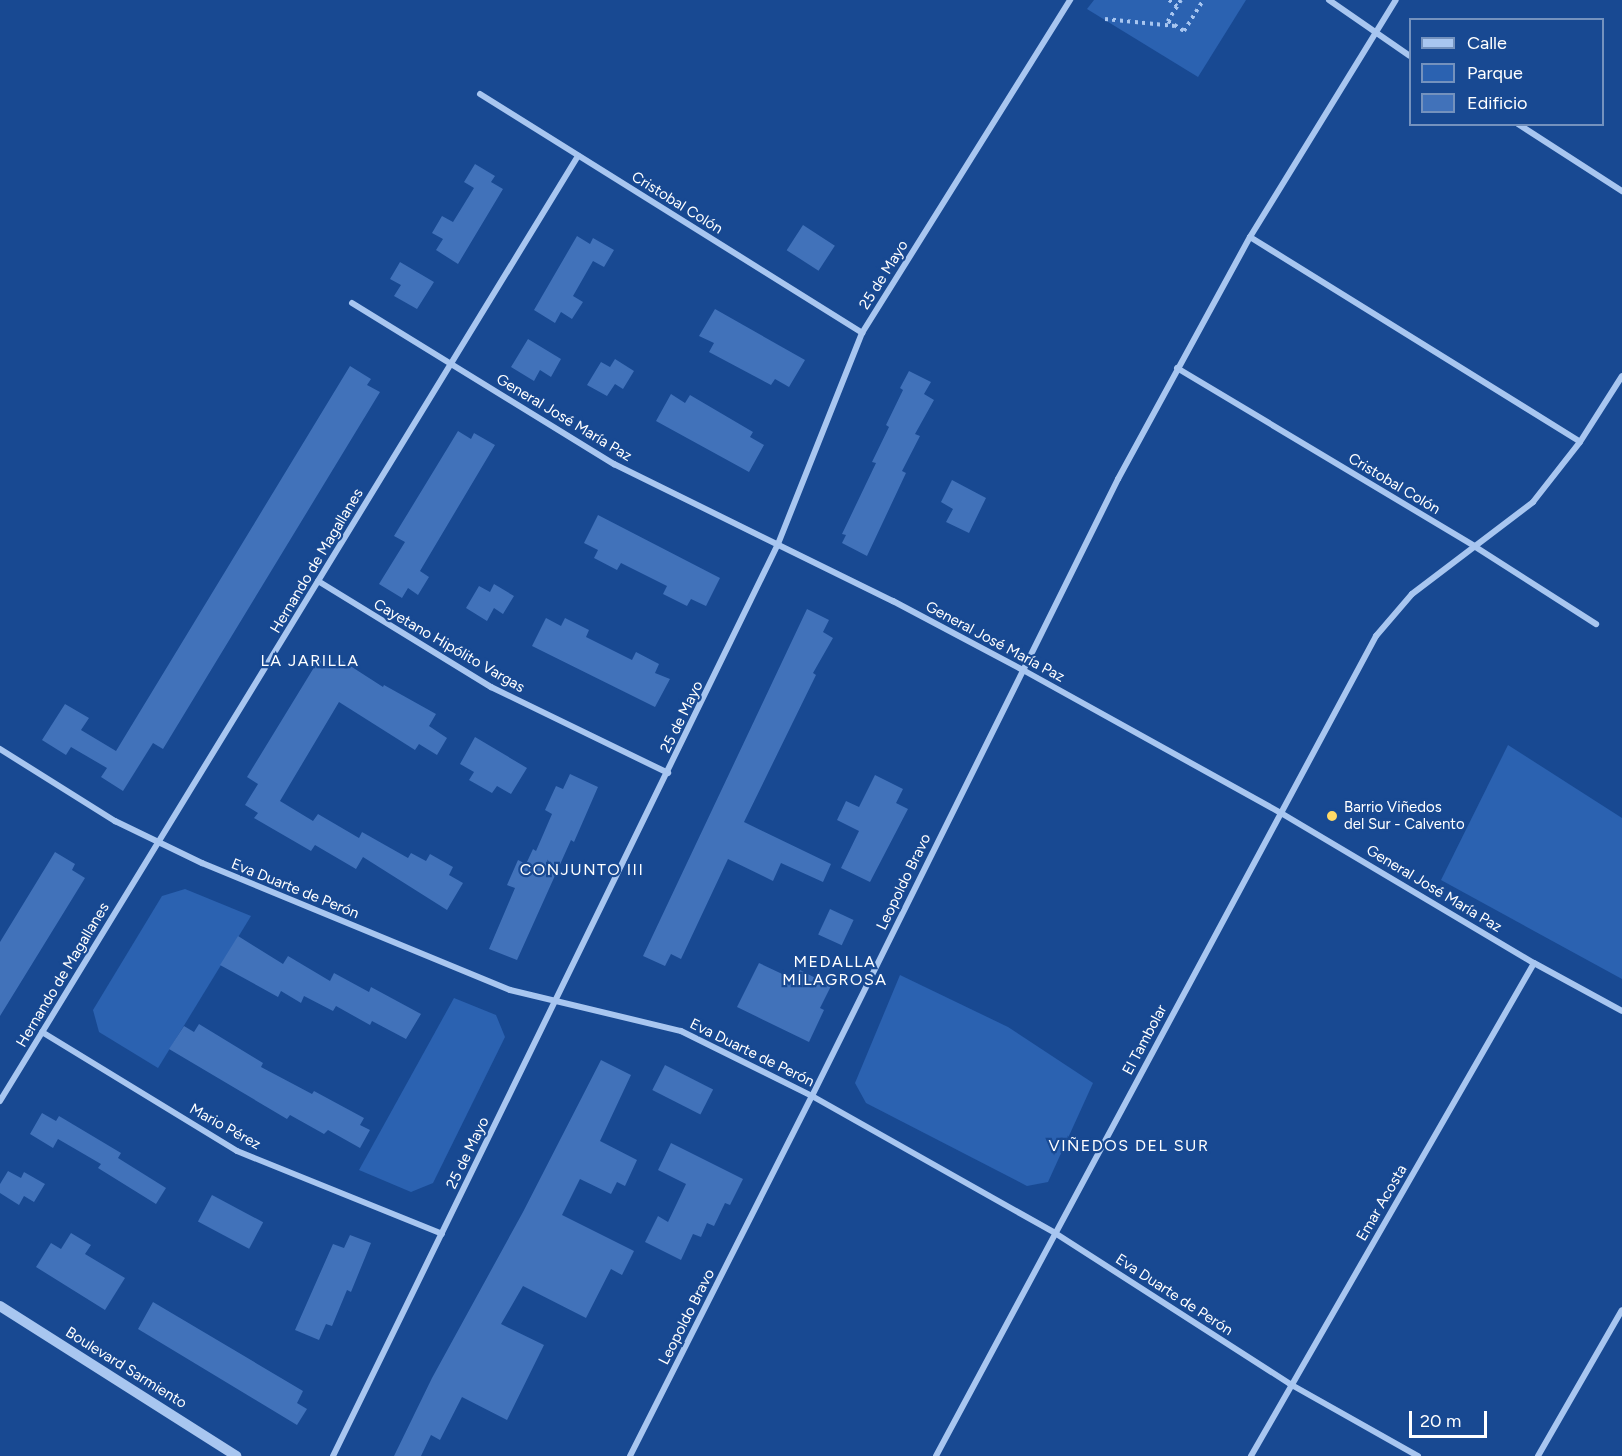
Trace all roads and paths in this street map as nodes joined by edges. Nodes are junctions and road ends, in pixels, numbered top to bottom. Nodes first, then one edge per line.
1 (1070, 0) edge
2 (1170, 0) edge
3 (1180, 0) edge
4 (1203, 0) edge
5 (1329, 0) edge
6 (1396, 0) edge
7 (1177, 6) junction
8 (1105, 20) dead end
9 (1176, 26) junction
10 (1375, 33) junction
11 (1409, 55) edge
12 (480, 94) dead end
13 (1521, 126) edge
14 (578, 156) junction
15 (1622, 191) edge
16 (1250, 237) junction
17 (352, 303) dead end
18 (862, 333) junction
19 (451, 364) junction
20 (1177, 368) junction
21 (1622, 376) edge
22 (1580, 442) junction
23 (778, 544) junction
24 (1474, 546) junction
25 (318, 581) junction
26 (1596, 624) dead end
27 (1023, 670) junction
28 (0, 749) edge
29 (668, 773) junction
30 (1281, 813) junction
31 (159, 842) junction
32 (1534, 963) junction
33 (556, 1001) junction
34 (1622, 1011) edge
35 (42, 1032) junction
36 (812, 1095) junction
37 (0, 1101) edge
38 (1055, 1233) junction
39 (442, 1234) junction
40 (0, 1306) edge
41 (1622, 1310) edge
42 (1290, 1384) junction
43 (236, 1456) edge
44 (333, 1456) edge
45 (630, 1456) edge
46 (936, 1456) edge
47 (1251, 1456) edge
48 (1418, 1456) edge
49 (1538, 1456) edge

1 - 18 street, 25 de Mayo
2 - 7 path
3 - 7 path
4 - 9 path
5 - 10 street
6 - 10 street, Leopoldo Bravo
7 - 9 path
8 - 9 path
10 - 11 street
10 - 16 street, Leopoldo Bravo
12 - 14 street, Cristobal Colón
13 - 15 street
14 - 18 street, Cristobal Colón
14 - 19 street, Hernando de Magallanes
16 - 20 street, Leopoldo Bravo
16 - 22 street
17 - 19 street, General José María Paz
18 - 23 street, 25 de Mayo
19 - 23 street, General José María Paz
19 - 25 street, Hernando de Magallanes
20 - 24 street, Cristobal Colón
20 - 27 street, Leopoldo Bravo
21 - 22 street, El Tambolar
22 - 24 street, El Tambolar
23 - 27 street, General José María Paz
23 - 29 street, 25 de Mayo
24 - 26 street, Cristobal Colón
24 - 30 street, El Tambolar
25 - 29 street, Cayetano Hipólito Vargas
25 - 31 street, Hernando de Magallanes
27 - 30 street, General José María Paz
27 - 36 street, Leopoldo Bravo
28 - 31 street, Eva Duarte de Perón
29 - 33 street, 25 de Mayo
30 - 32 street, General José María Paz
30 - 38 street, El Tambolar
31 - 33 street, Eva Duarte de Perón
31 - 35 street, Hernando de Magallanes
32 - 34 street, General José María Paz
32 - 42 street, Emar Acosta
33 - 36 street, Eva Duarte de Perón
33 - 39 street, 25 de Mayo
35 - 37 street, Hernando de Magallanes
35 - 39 street, Mario Pérez
36 - 38 street, Eva Duarte de Perón
36 - 45 street, Leopoldo Bravo
38 - 42 street, Eva Duarte de Perón
38 - 46 street, El Tambolar
39 - 44 street, 25 de Mayo
40 - 43 street, Boulevard Sarmiento
41 - 49 street
42 - 47 street, Emar Acosta
42 - 48 street, Eva Duarte de Perón

